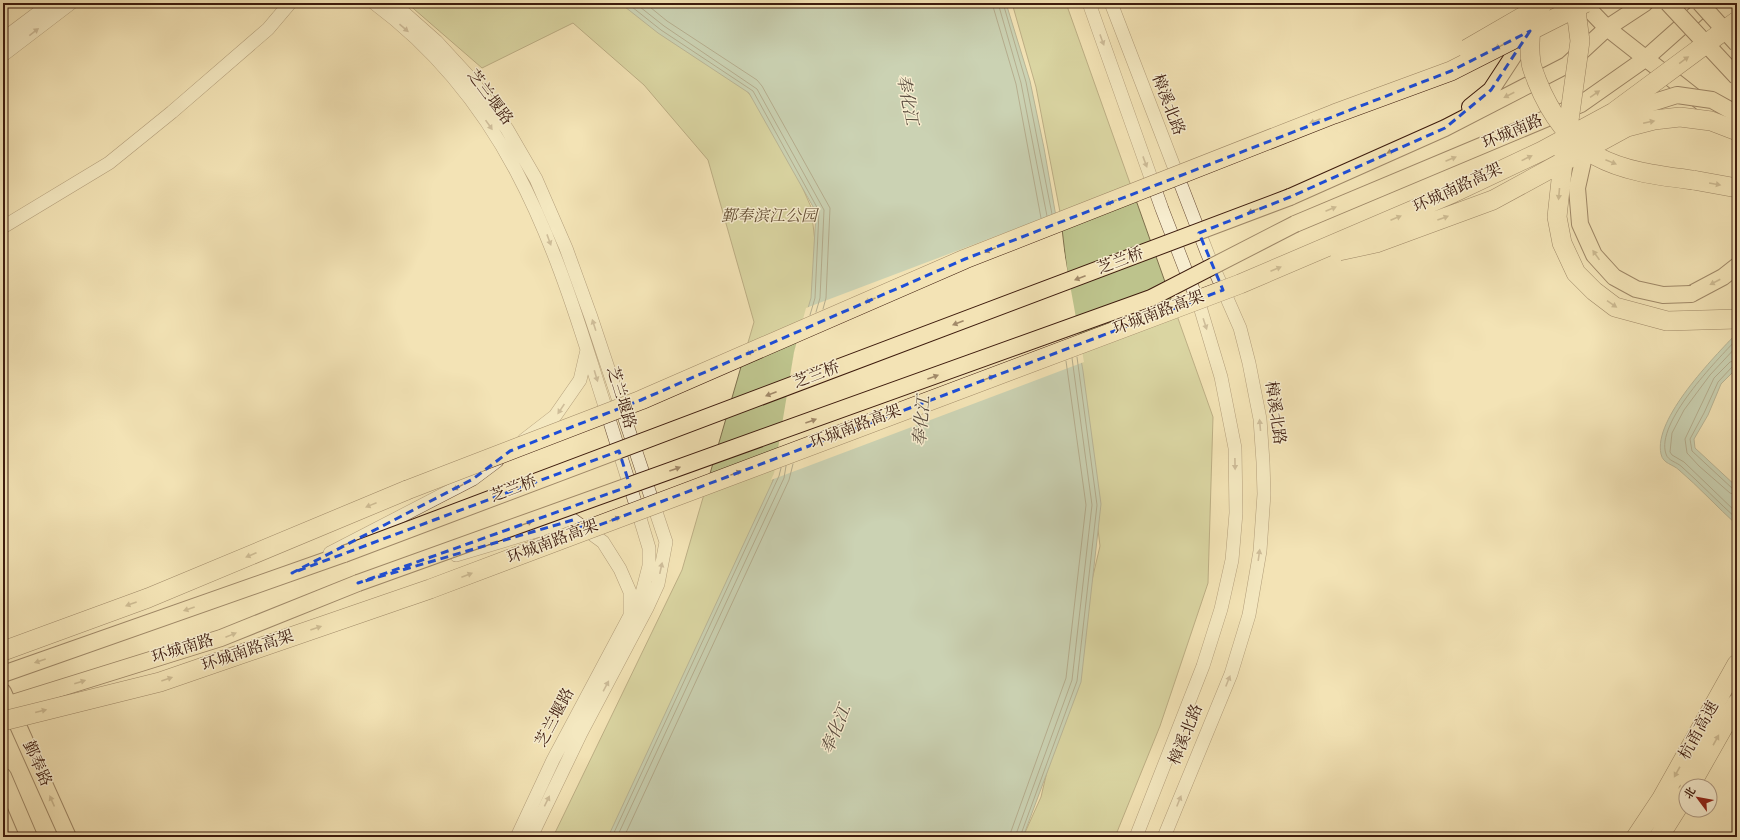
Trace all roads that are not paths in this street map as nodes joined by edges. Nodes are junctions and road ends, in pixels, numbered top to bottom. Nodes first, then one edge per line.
1 (51, 3) edge
2 (71, 3) edge
3 (290, 3) edge
4 (374, 3) edge
5 (393, 3) edge
6 (1088, 3) edge
7 (1111, 3) edge
8 (1536, 3) edge
9 (1540, 3) edge
10 (1545, 3) edge
11 (1575, 3) edge
12 (1584, 3) edge
13 (1645, 3) edge
14 (1668, 3) edge
15 (1700, 3) edge
16 (1708, 3) edge
17 (1719, 3) edge
18 (1737, 20) edge
19 (1607, 28) junction
20 (3, 39) edge
21 (1737, 44) edge
22 (3, 55) edge
23 (1645, 59) junction
24 (1737, 77) edge
25 (1334, 114) junction
26 (1737, 114) edge
27 (1445, 128) junction
28 (1737, 131) edge
29 (1737, 138) edge
30 (1737, 188) edge
31 (1290, 197) joint
32 (3, 227) edge
33 (1298, 259) junction
34 (1737, 266) edge
35 (1737, 319) edge
36 (587, 348) junction
37 (292, 573) junction
38 (358, 583) junction
39 (630, 618) junction
40 (3, 651) edge
41 (1737, 664) edge
42 (3, 674) edge
43 (1737, 703) edge
44 (4, 706) edge
45 (3, 776) edge
46 (1695, 778) edge
47 (1678, 807) edge
48 (29, 837) edge
49 (68, 837) edge
50 (517, 837) edge
51 (531, 837) edge
52 (1136, 837) edge
53 (1164, 837) edge
54 (1636, 837) edge
55 (1659, 837) edge

1 - 20 street
22 -> 2 street
3 - 32 street
4 -> 36 street, 芝兰堰路
51 -> 5 street, 芝兰堰路
6 -> 52 street, 樟溪北路
53 -> 7 street, 樟溪北路
8 -> 30 highway, bridge
9 - 27 main road
10 - 25 highway, bridge
11 -> 35 highway, bridge
12 - 19 main road
12 -> 25 highway, bridge
13 - 19 main road, 环城南路
14 - 24 main road, bridge
15 - 21 main road, bridge
16 - 23 main road, 环城南路
17 - 18 main road
33 -> 18 highway, 环城南路高架, bridge
19 - 23 main road
19 -> 27 main road, 环城南路
23 - 29 main road
38 -> 23 main road, 环城南路, bridge
25 -> 40 highway, bridge
34 -> 26 main road, bridge
27 -> 31 main road, 环城南路
33 -> 28 highway, bridge
31 -> 37 main road, 芝兰桥, bridge
44 -> 33 highway, 环城南路高架, bridge
36 -> 37 street
36 -> 39 street, 芝兰堰路
37 -> 42 main road
38 - 39 street
44 -> 38 main road, 环城南路
39 - 50 street, 芝兰堰路
41 -> 54 highway, 杭甬高速
46 -> 43 highway, 杭甬高速
49 -> 44 main road, 鄞奉路
45 - 48 main road
47 - 55 highway

